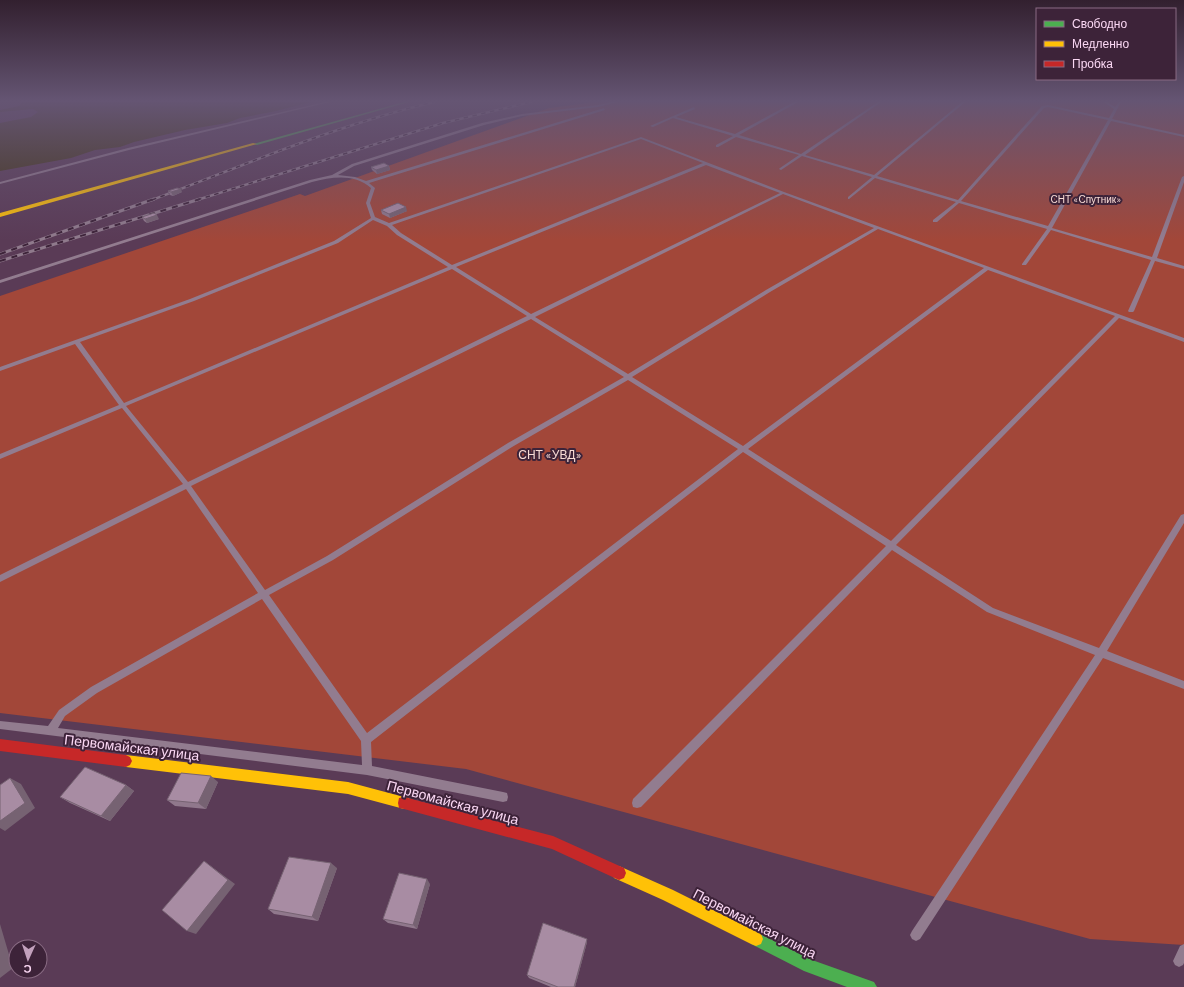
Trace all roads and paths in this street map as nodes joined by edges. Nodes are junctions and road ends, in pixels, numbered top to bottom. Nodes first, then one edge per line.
1 (132, 148) edge
2 (242, 148) edge
3 (407, 148) edge
4 (474, 148) edge
5 (612, 148) edge
6 (668, 148) edge
7 (779, 148) edge
8 (812, 148) edge
9 (909, 148) edge
10 (1006, 148) edge
11 (1094, 148) edge
12 (802, 155) junction
13 (707, 163) junction
14 (781, 169) dead end
15 (333, 176) junction
16 (875, 177) junction
17 (1184, 177) edge
18 (367, 182) junction
19 (0, 184) edge
20 (783, 193) junction
21 (849, 198) dead end
22 (958, 202) junction
23 (0, 215) edge
24 (373, 218) junction
25 (935, 221) dead end
26 (389, 225) junction
27 (877, 228) junction
28 (1049, 229) junction
29 (1154, 259) junction
30 (1024, 264) dead end
31 (452, 267) junction
32 (987, 268) junction
33 (1184, 268) edge
34 (0, 282) edge
35 (1132, 311) dead end
36 (530, 316) junction
37 (1118, 316) junction
38 (1184, 340) edge
39 (76, 342) junction
40 (0, 369) edge
41 (628, 377) junction
42 (123, 406) junction
43 (743, 449) junction
44 (0, 457) edge
45 (188, 485) junction
46 (1184, 517) edge
47 (892, 546) junction
48 (0, 579) edge
49 (264, 594) junction
50 (1101, 653) junction
51 (1184, 685) edge
52 (0, 725) edge
53 (50, 731) junction
54 (366, 740) junction
55 (0, 745) edge
56 (367, 770) junction
57 (503, 797) dead end
58 (637, 803) dead end
59 (916, 935) dead end
60 (1184, 950) edge
61 (1179, 961) dead end
62 (869, 987) edge

1 - 19 lane
2 - 23 street
3 - 15 lane
4 - 18 lane
5 - 26 lane
6 - 13 lane
7 - 12 lane
8 - 12 lane
9 - 16 lane
10 - 22 lane
11 - 28 lane
12 - 14 lane
12 - 16 lane
13 - 20 lane
13 - 31 lane
15 - 18 lane
15 - 34 lane
16 - 21 lane
16 - 22 lane
17 - 29 lane
18 - 24 lane
20 - 27 lane
20 - 36 lane
22 - 25 lane
22 - 28 lane
24 - 26 lane
24 - 39 lane
26 - 31 lane
27 - 32 lane
27 - 41 lane
28 - 29 lane
28 - 30 lane
29 - 33 lane
29 - 35 lane
31 - 36 lane
31 - 42 lane
32 - 37 lane
32 - 43 lane
36 - 41 lane
36 - 45 lane
37 - 38 lane
37 - 47 lane
39 - 40 lane
39 - 42 lane
41 - 43 lane
41 - 49 lane
42 - 44 lane
42 - 45 lane
43 - 47 lane
43 - 54 lane
45 - 48 lane
45 - 49 lane
46 - 50 lane
47 - 50 lane
47 - 58 lane
49 - 53 lane
49 - 54 lane
50 - 51 lane
50 - 59 lane
52 - 53 lane
53 - 56 lane
54 - 56 lane
55 - 62 street, Первомайская улица
56 - 57 lane
60 - 61 lane

